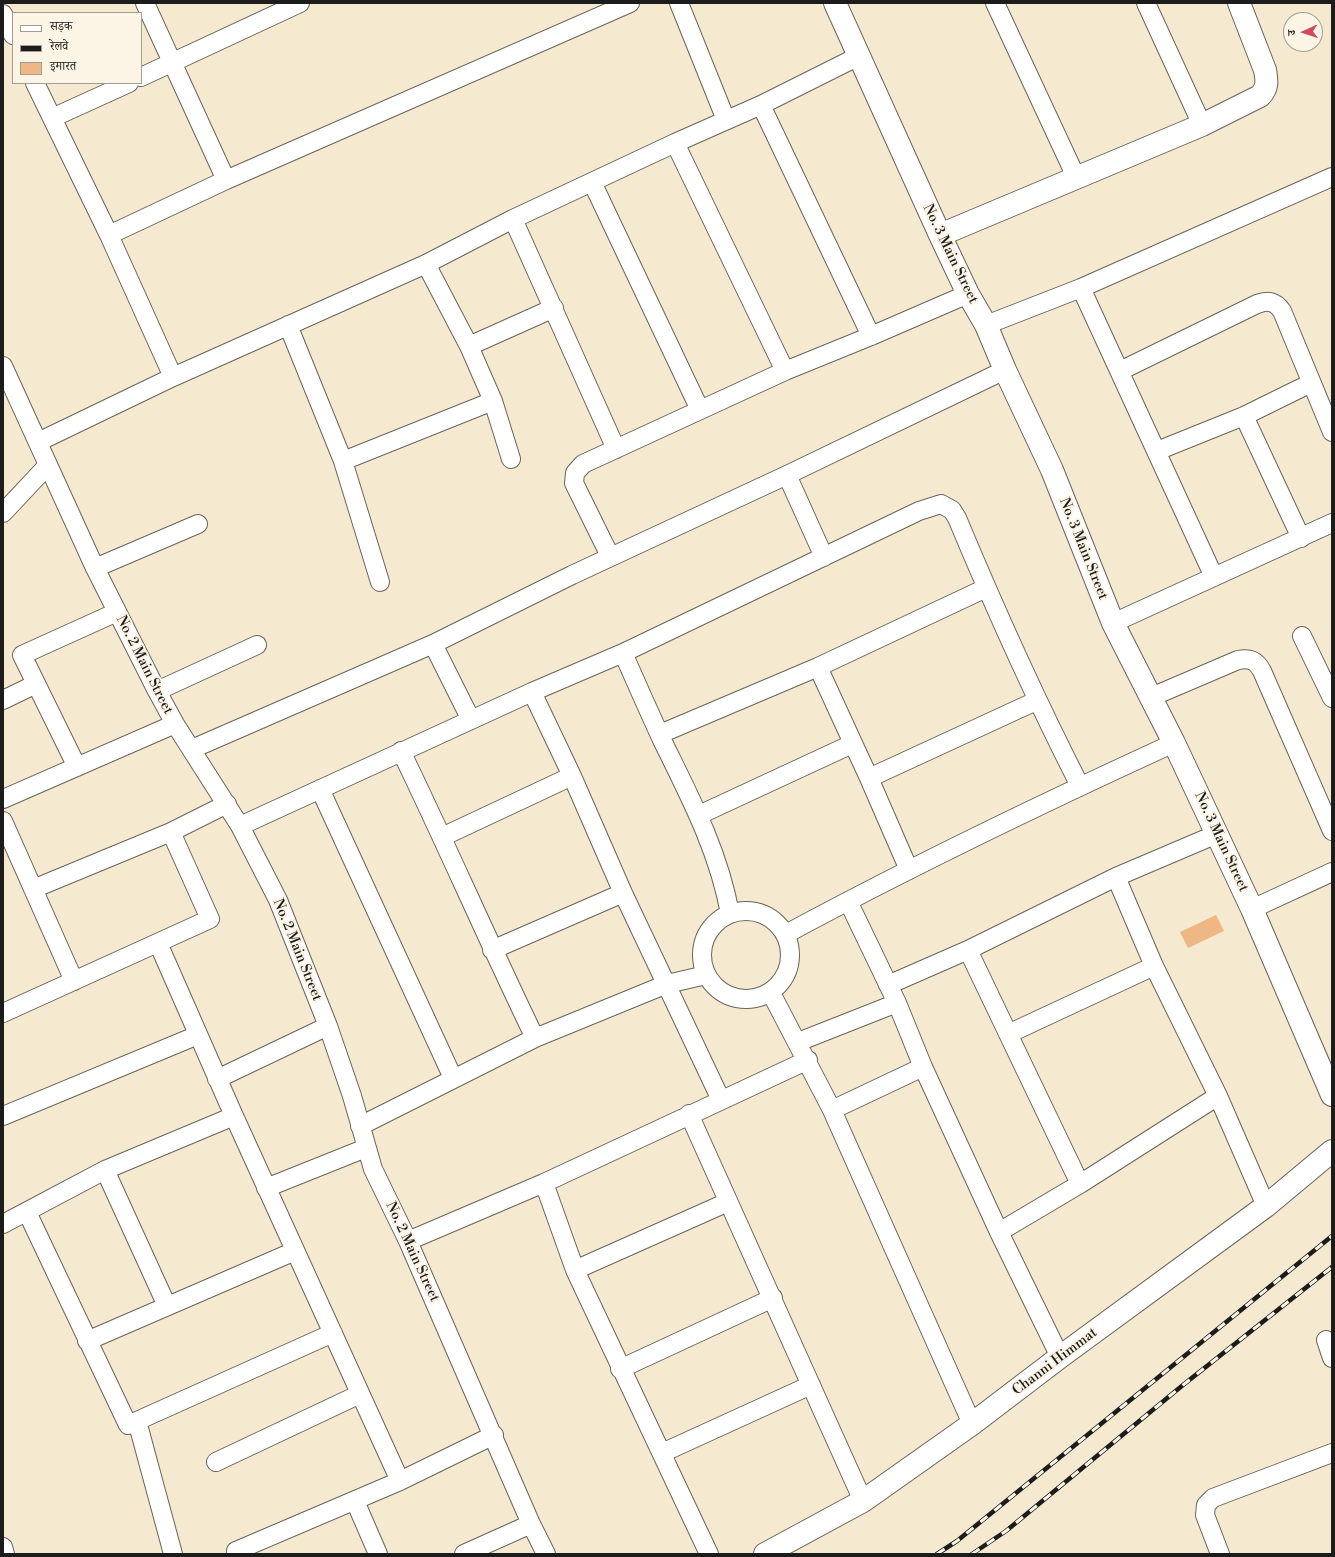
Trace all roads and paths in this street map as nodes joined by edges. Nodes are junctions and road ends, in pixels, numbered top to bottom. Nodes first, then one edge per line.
1 (145, 3) edge
2 (300, 3) edge
3 (630, 3) edge
4 (679, 3) edge
5 (835, 3) edge
6 (995, 3) edge
7 (1146, 3) edge
8 (1239, 3) edge
9 (3, 14) edge
10 (12, 33) edge
11 (859, 56) junction
12 (173, 63) junction
13 (142, 77) edge
14 (35, 84) edge
15 (127, 84) edge
16 (761, 105) junction
17 (52, 118) junction
18 (726, 120) junction
19 (1202, 124) junction
20 (675, 143) junction
21 (1076, 177) junction
22 (1332, 177) edge
23 (226, 180) junction
24 (592, 182) junction
25 (513, 219) junction
26 (109, 235) junction
27 (940, 235) junction
28 (426, 264) junction
29 (1082, 288) junction
30 (968, 294) junction
31 (554, 308) junction
32 (288, 325) junction
33 (986, 325) junction
34 (871, 336) junction
35 (469, 346) junction
36 (3, 366) edge
37 (785, 370) junction
38 (1005, 370) junction
39 (1120, 371) junction
40 (173, 377) junction
41 (1311, 383) junction
42 (493, 401) junction
43 (700, 410) junction
44 (1244, 416) junction
45 (1332, 432) edge
46 (38, 442) junction
47 (616, 449) junction
48 (1157, 451) junction
49 (511, 459) dead end
50 (342, 461) junction
51 (48, 465) junction
52 (787, 474) junction
53 (3, 513) edge
54 (198, 524) dead end
55 (1332, 524) edge
56 (1301, 538) junction
57 (610, 556) junction
58 (824, 557) junction
59 (95, 568) junction
60 (1214, 576) junction
61 (380, 582) dead end
62 (986, 588) junction
63 (117, 612) junction
64 (1113, 622) junction
65 (1302, 636) dead end
66 (433, 644) junction
67 (256, 645) dead end
68 (623, 653) junction
69 (818, 667) junction
70 (36, 684) junction
71 (157, 691) junction
72 (532, 692) junction
73 (1149, 698) junction
74 (1332, 698) edge
75 (3, 700) edge
76 (1036, 701) junction
77 (471, 720) junction
78 (175, 724) junction
79 (660, 734) junction
80 (1174, 743) junction
81 (852, 744) junction
82 (192, 749) junction
83 (401, 752) junction
84 (78, 767) junction
85 (572, 776) junction
86 (869, 778) junction
87 (1080, 786) junction
88 (320, 789) junction
89 (3, 799) edge
90 (227, 804) junction
91 (698, 815) junction
92 (3, 821) edge
93 (240, 826) junction
94 (171, 832) junction
95 (1332, 832) edge
96 (1217, 834) junction
97 (442, 836) junction
98 (909, 870) junction
99 (1332, 872) edge
100 (1116, 877) junction
101 (33, 889) junction
102 (623, 893) junction
103 (848, 901) junction
104 (1252, 909) junction
105 (730, 914) junction
106 (786, 934) junction
107 (158, 943) junction
108 (492, 950) junction
109 (968, 950) junction
110 (1154, 966) junction
111 (706, 975) junction
112 (74, 981) junction
113 (666, 984) junction
114 (888, 985) junction
115 (771, 993) junction
116 (897, 1003) junction
117 (3, 1014) edge
118 (328, 1026) junction
119 (1008, 1034) junction
120 (198, 1035) junction
121 (535, 1038) junction
122 (798, 1042) junction
123 (808, 1060) junction
124 (923, 1067) junction
125 (454, 1078) junction
126 (217, 1079) junction
127 (1332, 1095) edge
128 (1218, 1096) junction
129 (721, 1100) junction
130 (832, 1110) junction
131 (689, 1114) junction
132 (3, 1116) edge
133 (234, 1116) junction
134 (360, 1126) junction
135 (366, 1148) junction
136 (1332, 1151) edge
137 (105, 1170) junction
138 (544, 1183) junction
139 (1080, 1184) junction
140 (266, 1188) junction
141 (728, 1202) junction
142 (1266, 1206) junction
143 (27, 1212) junction
144 (3, 1224) edge
145 (999, 1232) junction
146 (408, 1241) junction
147 (295, 1250) junction
148 (575, 1270) junction
149 (773, 1298) junction
150 (167, 1306) junction
151 (333, 1333) junction
152 (1326, 1340) dead end
153 (87, 1341) junction
154 (1060, 1357) junction
155 (1332, 1358) edge
156 (620, 1369) junction
157 (811, 1385) junction
158 (360, 1394) junction
159 (137, 1421) junction
160 (972, 1424) junction
161 (494, 1435) junction
162 (662, 1453) junction
163 (1332, 1453) edge
164 (216, 1462) dead end
165 (400, 1481) junction
166 (355, 1501) junction
167 (863, 1501) junction
168 (531, 1524) junction
169 (3, 1547) edge
170 (5, 1554) edge
171 (173, 1554) edge
172 (236, 1554) edge
173 (378, 1554) edge
174 (464, 1554) edge
175 (546, 1554) edge
176 (709, 1554) edge
177 (765, 1554) edge
178 (1220, 1554) edge

1 - 12 street
2 - 12 street
3 - 23 street
4 - 18 street
5 - 11 street, No. 3 Main Street
6 - 21 street
7 - 19 street
8 - 19 street
9 - 10 street
11 - 16 street
11 - 27 street, No. 3 Main Street
12 - 13 street
12 - 23 street
14 - 17 street
15 - 17 street
16 - 18 street
16 - 34 street
17 - 26 street
18 - 20 street
19 - 21 street
20 - 24 street
20 - 37 street
21 - 27 street
22 - 29 street
23 - 26 street
24 - 25 street
24 - 43 street
25 - 28 street
25 - 31 street
26 - 40 street
27 - 30 street, No. 3 Main Street
28 - 32 street
28 - 35 street
29 - 33 street
29 - 39 street
30 - 33 street, No. 3 Main Street
30 - 34 street
31 - 35 street
31 - 47 street
32 - 40 street
32 - 50 street
33 - 38 street, No. 3 Main Street
34 - 37 street
35 - 42 street
36 - 46 street, No. 2 Main Street
37 - 43 street
38 - 52 street
38 - 64 street, No. 3 Main Street
39 - 41 street
39 - 48 street
40 - 46 street
41 - 44 street
41 - 45 street
42 - 49 street
42 - 50 street
43 - 47 street
44 - 48 street
44 - 56 street
46 - 51 street, No. 2 Main Street
47 - 57 street
48 - 60 street
50 - 61 street
51 - 53 street
51 - 59 street, No. 2 Main Street
52 - 57 street
52 - 58 street
54 - 59 street
55 - 56 street
56 - 60 street
57 - 66 street
58 - 62 street
58 - 68 street
59 - 63 street, No. 2 Main Street
60 - 64 street
62 - 69 street
62 - 76 street
63 - 70 street
63 - 71 street, No. 2 Main Street
64 - 73 street, No. 3 Main Street
65 - 74 street
66 - 77 street
66 - 82 street
67 - 71 street
68 - 72 street
68 - 79 street
69 - 79 street
69 - 81 street
70 - 75 street
70 - 84 street
71 - 78 street, No. 2 Main Street
72 - 77 street
72 - 85 street
73 - 80 street, No. 3 Main Street
73 - 95 street
76 - 86 street
76 - 87 street
77 - 83 street
78 - 82 street, No. 2 Main Street
78 - 84 street
79 - 91 street
80 - 87 street
80 - 96 street, No. 3 Main Street
81 - 86 street
81 - 91 street
82 - 90 street, No. 2 Main Street
83 - 88 street
83 - 97 street
84 - 89 street
85 - 97 street
85 - 102 street
86 - 98 street
87 - 98 street
88 - 93 street
88 - 125 street
90 - 93 street, No. 2 Main Street
90 - 94 street
91 - 105 street
92 - 101 street
93 - 118 street, No. 2 Main Street
94 - 101 street
94 - 107 street
96 - 100 street
96 - 104 street, No. 3 Main Street
97 - 108 street
98 - 103 street
99 - 104 street
100 - 109 street
100 - 110 street
101 - 112 street
102 - 108 street
102 - 113 street
103 - 106 street
103 - 114 street
104 - 127 street, No. 3 Main Street
105 - 106 street
105 - 111 street
106 - 115 street
107 - 112 street
107 - 120 street
108 - 121 street
109 - 114 street
109 - 119 street
110 - 119 street
110 - 128 street
111 - 113 street
111 - 115 street
112 - 117 street
113 - 121 street
113 - 129 street
114 - 116 street
115 - 122 street
116 - 122 street
116 - 124 street
118 - 126 street
118 - 134 street, No. 2 Main Street
119 - 139 street
120 - 126 street
120 - 132 street
121 - 125 street
122 - 123 street
123 - 129 street
123 - 130 street
124 - 130 street
124 - 145 street
125 - 134 street
126 - 133 street
128 - 139 street
128 - 142 street
129 - 131 street
130 - 160 street
131 - 138 street
131 - 141 street
133 - 137 street
133 - 140 street
134 - 135 street, No. 2 Main Street
135 - 140 street
135 - 146 street, No. 2 Main Street
136 - 142 street, Channi Himmat
137 - 143 street
137 - 150 street
138 - 146 street
138 - 148 street
139 - 145 street
140 - 147 street
141 - 148 street
141 - 149 street
142 - 154 street, Channi Himmat
143 - 144 street
143 - 153 street
145 - 154 street
146 - 161 street, No. 2 Main Street
147 - 150 street
147 - 151 street
148 - 156 street
149 - 156 street
149 - 157 street
150 - 153 street
151 - 158 street
151 - 159 street
152 - 155 street
153 - 159 street
154 - 160 street, Channi Himmat
156 - 162 street
157 - 162 street
157 - 167 street
158 - 164 street
158 - 165 street
159 - 171 street
160 - 167 street, Channi Himmat
161 - 165 street
161 - 168 street, No. 2 Main Street
162 - 176 street
163 - 178 street
165 - 166 street
166 - 172 street
166 - 173 street
167 - 177 street, Channi Himmat
168 - 174 street
168 - 175 street, No. 2 Main Street
169 - 170 street

